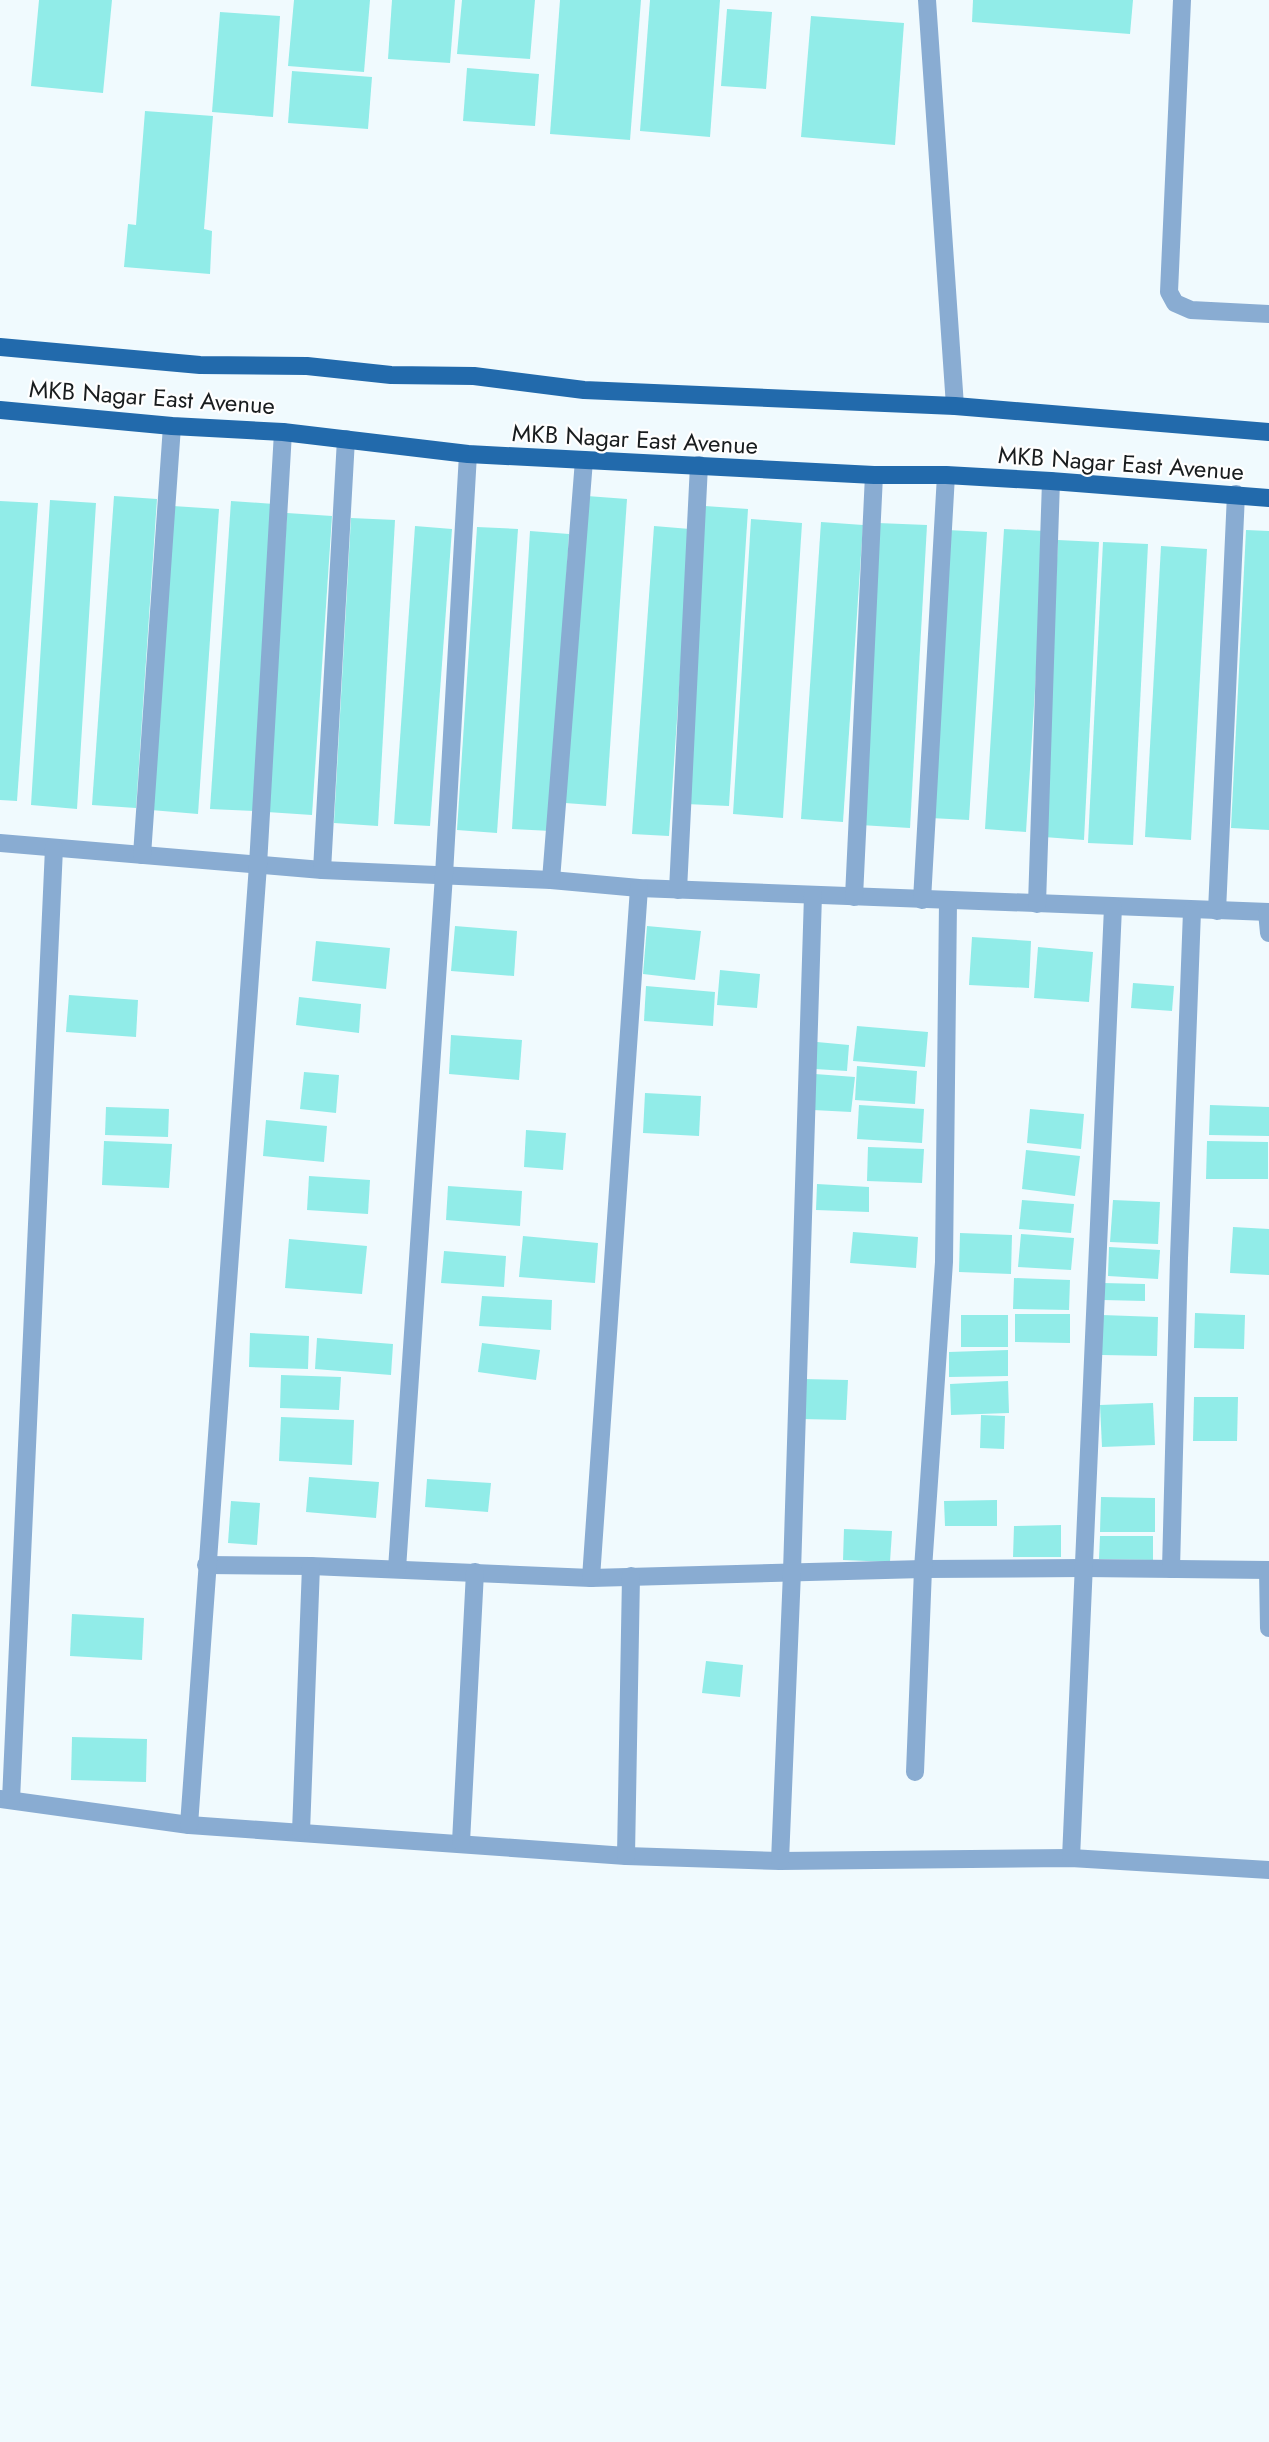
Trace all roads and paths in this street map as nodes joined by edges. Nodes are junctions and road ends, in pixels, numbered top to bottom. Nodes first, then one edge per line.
1 (927, 0) edge
2 (1182, 0) edge
3 (1269, 314) edge
4 (0, 348) edge
5 (955, 406) junction
6 (0, 410) edge
7 (172, 426) junction
8 (283, 432) junction
9 (1269, 432) edge
10 (346, 439) junction
11 (468, 454) junction
12 (584, 460) junction
13 (699, 465) junction
14 (946, 475) junction
15 (874, 476) junction
16 (1051, 481) junction
17 (1236, 494) junction
18 (1269, 498) edge
19 (0, 843) edge
20 (54, 848) junction
21 (142, 855) junction
22 (258, 865) junction
23 (322, 870) junction
24 (444, 875) junction
25 (551, 880) junction
26 (639, 888) junction
27 (678, 890) junction
28 (813, 896) junction
29 (854, 897) junction
30 (922, 900) junction
31 (948, 902) junction
32 (1037, 904) junction
33 (1113, 907) junction
34 (1192, 910) junction
35 (1217, 911) junction
36 (1268, 912) edge
37 (1269, 933) edge
38 (206, 1565) junction
39 (311, 1566) junction
40 (1084, 1568) junction
41 (397, 1569) junction
42 (922, 1569) junction
43 (1171, 1569) junction
44 (1269, 1570) edge
45 (475, 1572) junction
46 (792, 1572) junction
47 (631, 1576) junction
48 (591, 1578) junction
49 (1269, 1628) edge
50 (915, 1772) dead end
51 (5, 1799) edge
52 (189, 1825) junction
53 (301, 1832) junction
54 (461, 1842) junction
55 (626, 1856) junction
56 (1071, 1858) junction
57 (780, 1861) junction
58 (1269, 1870) edge

1 - 5 street
2 - 3 street
4 - 5 main road, MKB Nagar East Avenue
5 - 9 main road, MKB Nagar East Avenue
6 - 7 main road, MKB Nagar East Avenue
7 - 8 main road, MKB Nagar East Avenue
7 - 21 street
8 - 10 main road, MKB Nagar East Avenue
8 - 22 street
10 - 11 main road, MKB Nagar East Avenue
10 - 23 street
11 - 12 main road, MKB Nagar East Avenue
11 - 24 street
12 - 13 main road, MKB Nagar East Avenue
12 - 25 street
13 - 15 main road, MKB Nagar East Avenue
13 - 27 street
14 - 15 main road, MKB Nagar East Avenue
14 - 16 main road, MKB Nagar East Avenue
14 - 30 street
15 - 29 street
16 - 17 main road, MKB Nagar East Avenue
16 - 32 street
17 - 18 main road, MKB Nagar East Avenue
17 - 35 street
19 - 20 street
20 - 21 street
20 - 51 street
21 - 22 street
22 - 23 street
22 - 38 street
23 - 24 street
24 - 25 street
24 - 41 street
25 - 26 street
26 - 27 street
26 - 48 street
27 - 28 street
28 - 29 street
28 - 46 street
29 - 30 street
30 - 31 street
31 - 32 street
31 - 42 street
32 - 33 street
33 - 34 street
33 - 40 street
34 - 35 street
34 - 43 street
35 - 36 street
36 - 37 street
38 - 39 street
38 - 52 street
39 - 41 street
39 - 53 street
40 - 42 street
40 - 43 street
40 - 56 street
41 - 45 street
42 - 46 street
42 - 50 street
43 - 44 street
44 - 49 street
45 - 48 street
45 - 54 street
46 - 47 street
46 - 57 street
47 - 48 street
47 - 55 street
51 - 52 street
52 - 53 street
53 - 54 street
54 - 55 street
55 - 57 street
56 - 57 street
56 - 58 street

